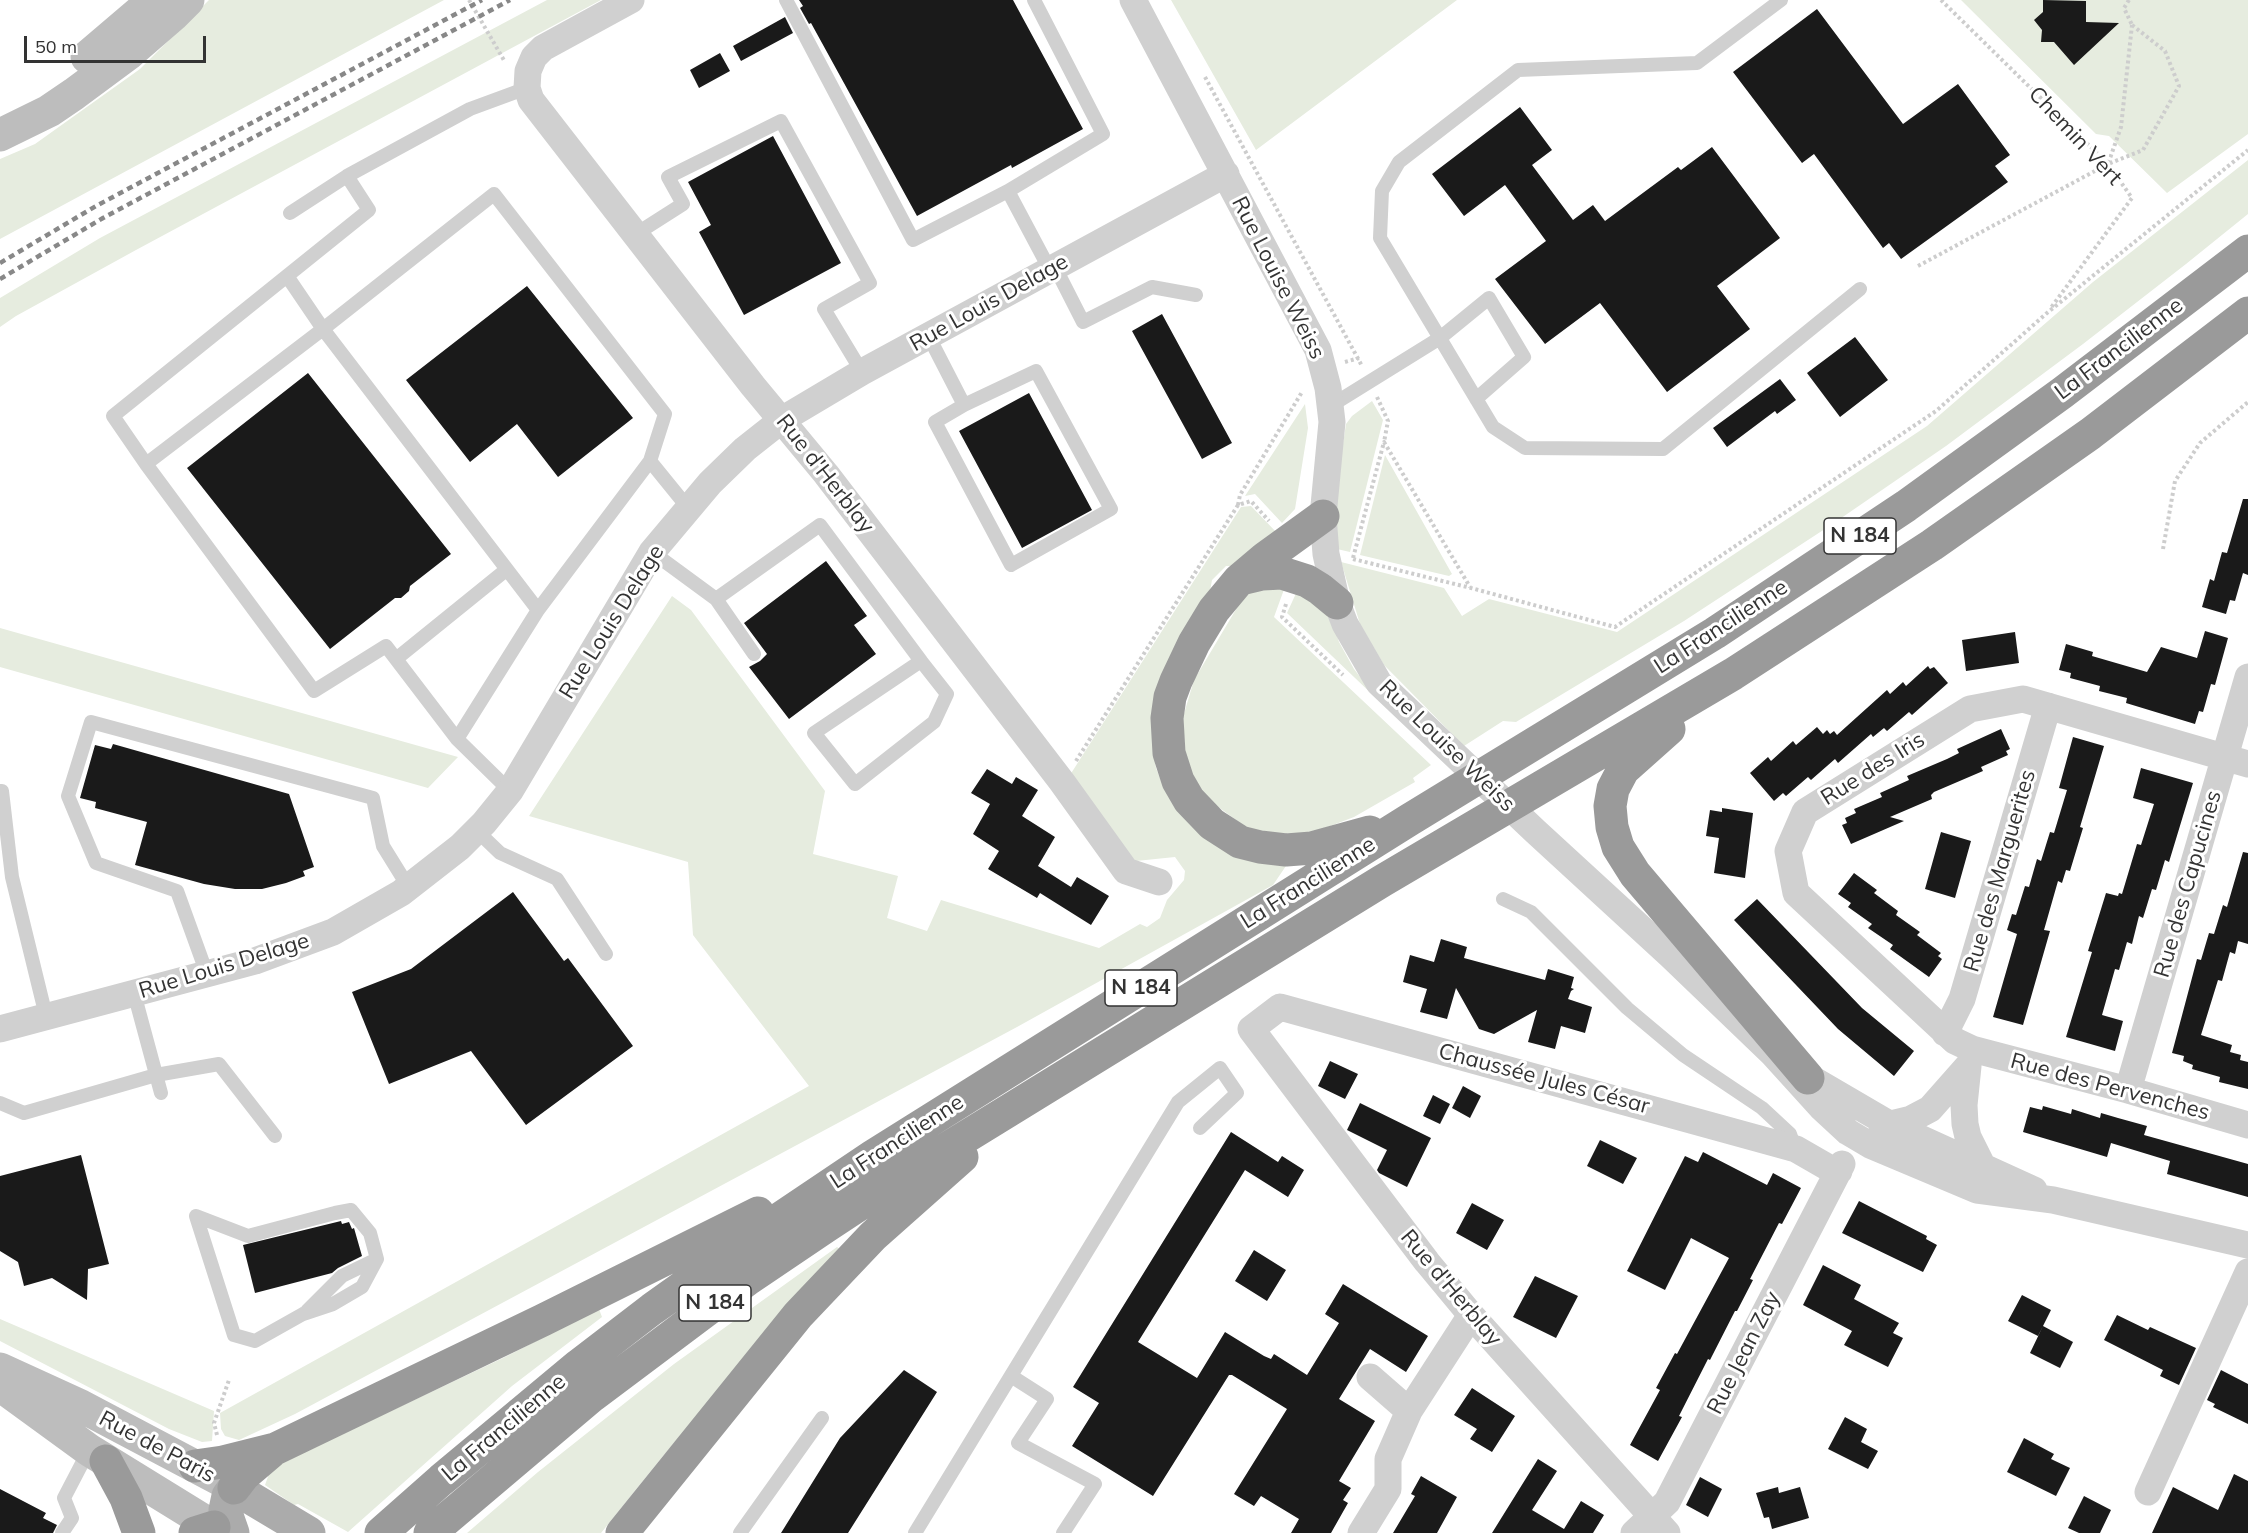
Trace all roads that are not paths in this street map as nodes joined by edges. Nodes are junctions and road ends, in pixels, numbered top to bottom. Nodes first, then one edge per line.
1 (154, 0) edge
2 (188, 0) edge
3 (631, 0) edge
4 (786, 0) edge
5 (1034, 0) edge
6 (1133, 0) edge
7 (1781, 0) edge
8 (527, 88) junction
9 (0, 113) edge
10 (0, 135) edge
11 (1226, 174) junction
12 (347, 176) junction
13 (1008, 191) junction
14 (290, 213) dead end
15 (636, 234) junction
16 (2248, 236) edge
17 (2248, 251) edge
18 (1052, 268) junction
19 (287, 276) junction
20 (1860, 289) dead end
21 (2197, 291) junction
22 (1196, 296) dead end
23 (2248, 313) edge
24 (323, 328) junction
25 (929, 337) junction
26 (1440, 338) junction
27 (862, 372) junction
28 (1476, 399) junction
29 (964, 405) junction
30 (1332, 405) junction
31 (783, 419) junction
32 (650, 461) junction
33 (146, 464) junction
34 (689, 509) junction
35 (1323, 516) junction
36 (652, 552) junction
37 (506, 570) junction
38 (1239, 580) junction
39 (716, 599) junction
40 (1337, 603) junction
41 (538, 610) junction
42 (754, 654) dead end
43 (396, 659) junction
44 (921, 661) junction
45 (1733, 674) junction
46 (2248, 677) edge
47 (2048, 706) junction
48 (457, 739) junction
49 (2236, 760) edge
50 (510, 790) junction
51 (0, 791) edge
52 (1409, 820) junction
53 (476, 830) junction
54 (1159, 882) dead end
55 (409, 888) junction
56 (1503, 900) dead end
57 (606, 954) dead end
58 (207, 974) junction
59 (134, 993) junction
60 (46, 1016) junction
61 (0, 1029) edge
62 (1251, 1029) joint
63 (1945, 1033) junction
64 (1772, 1053) junction
65 (1970, 1057) junction
66 (156, 1075) junction
67 (1808, 1078) junction
68 (2128, 1090) junction
69 (161, 1093) dead end
70 (0, 1102) edge
71 (1022, 1103) junction
72 (1889, 1124) junction
73 (2248, 1125) edge
74 (1200, 1128) dead end
75 (275, 1136) dead end
76 (1942, 1148) junction
77 (1796, 1149) junction
78 (1848, 1152) junction
79 (873, 1156) junction
80 (1897, 1156) junction
81 (1982, 1165) junction
82 (2054, 1200) junction
83 (2248, 1245) edge
84 (2248, 1272) edge
85 (303, 1314) joint
86 (1471, 1315) junction
87 (0, 1369) edge
88 (1011, 1376) junction
89 (1370, 1377) dead end
90 (0, 1385) edge
91 (1408, 1411) junction
92 (822, 1418) dead end
93 (97, 1456) junction
94 (218, 1472) junction
95 (2148, 1492) dead end
96 (289, 1528) edge
97 (1651, 1528) edge
98 (219, 1531) edge
99 (62, 1533) edge
100 (139, 1533) edge
101 (381, 1533) edge
102 (430, 1533) edge
103 (622, 1533) edge
104 (740, 1533) edge
105 (915, 1533) edge
106 (1063, 1533) edge
107 (1361, 1533) edge

1 - 9 main road
2 - 10 main road
3 - 8 street
4 - 13 lane
5 - 13 lane
6 - 11 street, Rue Louise Weiss
7 - 26 lane
8 - 12 lane
8 - 15 street, Rue d'Herblay
11 - 18 street, Rue Louis Delage
11 - 30 street, Rue Louise Weiss
12 - 14 lane
12 - 19 lane
13 - 18 lane
15 - 27 lane
15 - 31 street, Rue d'Herblay
16 - 21 highway
17 - 21 highway, La Francilienne / N 184
18 - 22 lane
18 - 25 street, Rue Louis Delage
19 - 24 lane
19 - 33 lane
20 - 28 lane
21 - 52 highway, La Francilienne / N 184
23 - 45 highway, La Francilienne / N 184
24 - 32 lane
24 - 33 lane
24 - 37 lane
25 - 27 street, Rue Louis Delage
25 - 29 lane
26 - 28 lane
26 - 28 lane
26 - 30 lane
27 - 31 street, Rue Louis Delage
29 - 29 lane
30 - 35 street, Rue Louise Weiss
31 - 34 street, Rue Louis Delage
31 - 54 street, Rue d'Herblay
32 - 34 lane
32 - 41 lane
33 - 43 lane
34 - 36 street, Rue Louis Delage
35 - 38 highway
35 - 40 street, Rue Louise Weiss
36 - 39 lane
36 - 50 street, Rue Louis Delage
37 - 41 lane
37 - 43 lane
38 - 40 highway
38 - 52 highway
39 - 42 lane
39 - 44 lane
40 - 64 street, Rue Louise Weiss
41 - 48 lane
43 - 48 lane
44 - 44 lane
45 - 67 highway
45 - 71 highway, La Francilienne / N 184
46 - 49 street, Rue des Capucines
47 - 49 street, Rue des Iris
47 - 63 street, Rue des Marguerites
47 - 63 street, Rue des Iris
48 - 50 lane
49 - 68 street, Rue des Capucines
50 - 53 street, Rue Louis Delage
51 - 60 lane
52 - 79 highway, La Francilienne / N 184
53 - 55 street, Rue Louis Delage
53 - 57 lane
55 - 58 street, Rue Louis Delage
55 - 58 lane
56 - 77 lane
58 - 59 street, Rue Louis Delage
59 - 60 street, Rue Louis Delage
59 - 66 lane
60 - 61 street, Rue Louis Delage
62 - 77 street, Chaussée Jules César
62 - 86 street, Rue d'Herblay
63 - 65 street, Rue des Iris
64 - 67 street, Chaussée Jules César
64 - 78 street, Rue Louise Weiss
65 - 68 street, Rue des Pervenches
65 - 72 street
65 - 81 street
66 - 69 lane
66 - 70 lane
66 - 75 lane
67 - 72 street, Chaussée Jules César
68 - 73 street, Rue des Pervenches
71 - 102 highway, La Francilienne / N 184
71 - 103 highway
72 - 76 street, Chaussée Jules César
72 - 78 street
74 - 88 lane
76 - 80 street
76 - 81 street, Chaussée Jules César
77 - 78 street, Chaussée Jules César
78 - 80 street, Chaussée Jules César
78 - 97 street, Rue Jean Zay
79 - 94 highway
79 - 101 highway, La Francilienne / N 184
80 - 82 street, Chaussée Jules César
81 - 82 street, Chaussée Jules César
82 - 83 street, Chaussée Jules César
84 - 95 street
85 - 85 lane
86 - 91 street
86 - 97 street, Rue d'Herblay
87 - 94 main road, Rue de Paris
88 - 105 lane
88 - 106 lane
89 - 91 street
90 - 93 main road, Rue de Paris
91 - 107 street
92 - 104 lane
93 - 98 main road, Rue de Paris
93 - 99 lane
93 - 100 highway
94 - 96 main road, Rue de Paris
94 - 98 main road
96 - 98 main road

